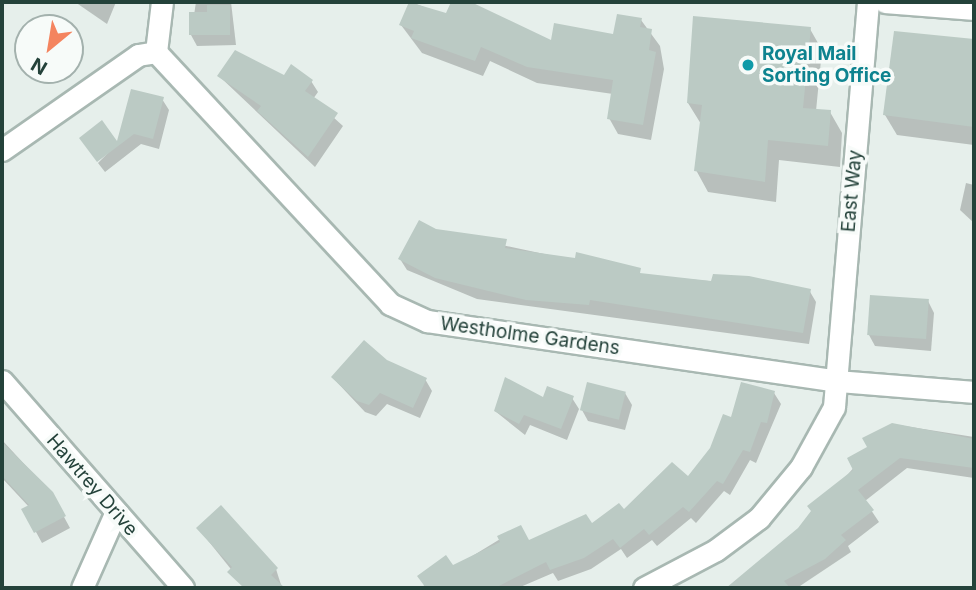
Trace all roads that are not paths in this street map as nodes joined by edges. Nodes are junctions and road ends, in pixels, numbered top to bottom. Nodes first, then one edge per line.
1 (162, 2) edge
2 (868, 2) edge
3 (884, 2) edge
4 (974, 9) edge
5 (156, 52) junction
6 (2, 150) edge
7 (2, 381) edge
8 (837, 381) junction
9 (974, 392) edge
10 (115, 514) junction
11 (82, 588) edge
12 (183, 588) edge
13 (644, 588) edge

1 - 5 street
2 - 8 street, East Way
3 - 4 street
5 - 6 street
5 - 8 street, Westholme Gardens
7 - 10 street, Hawtrey Drive
8 - 9 street, Westholme Gardens
8 - 13 street, East Way
10 - 11 street
10 - 12 street, Hawtrey Drive

